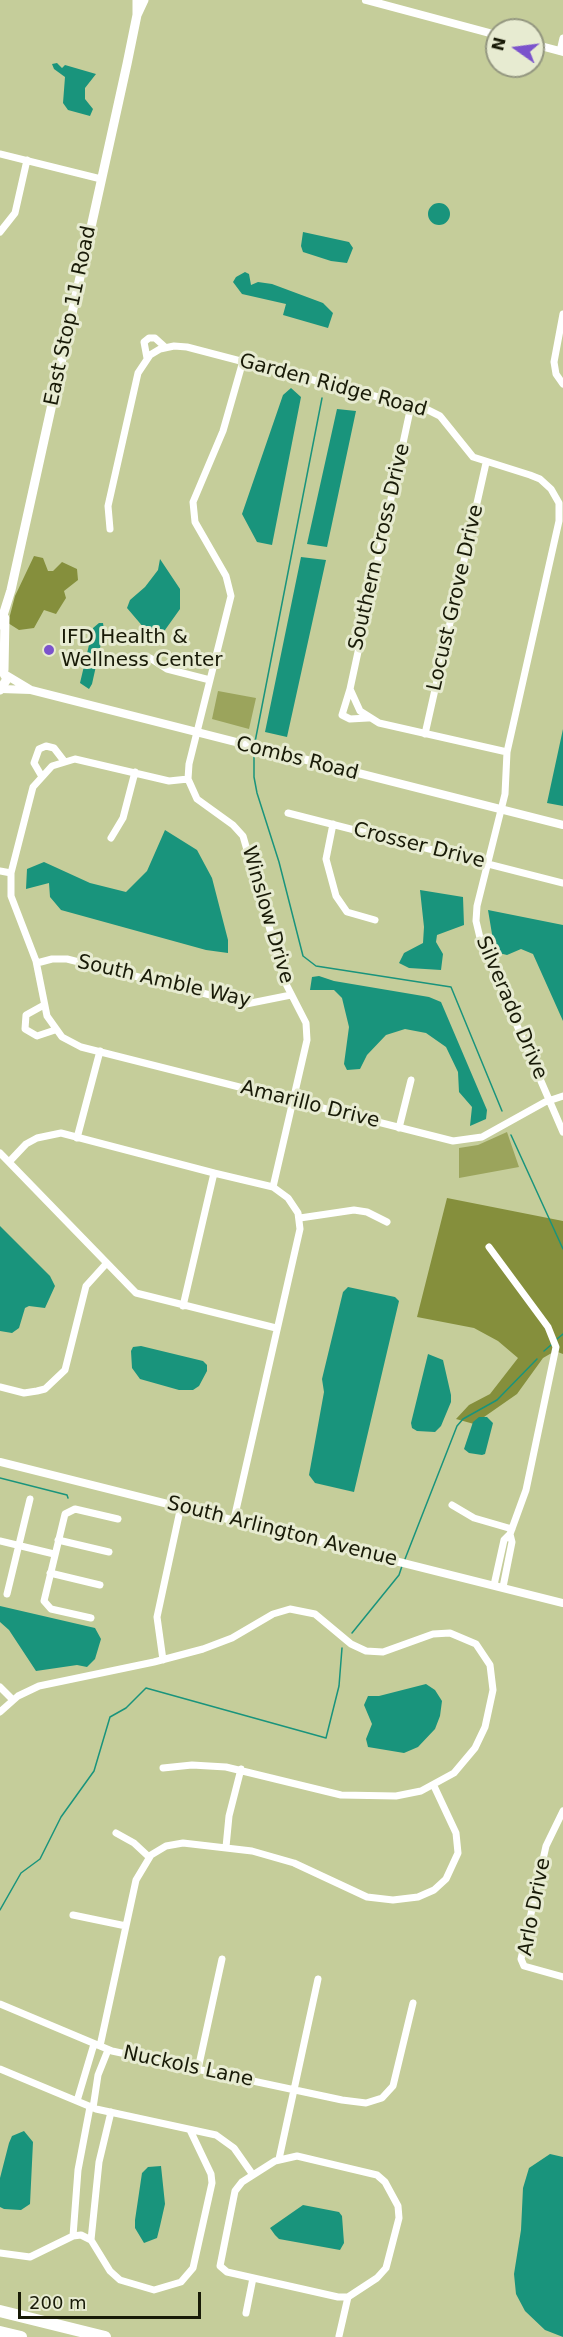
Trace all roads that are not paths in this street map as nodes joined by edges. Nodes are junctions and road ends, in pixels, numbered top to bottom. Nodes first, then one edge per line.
1 (137, 0) edge
2 (144, 0) edge
3 (366, 0) edge
4 (137, 15) junction
5 (485, 32) edge
6 (563, 38) edge
7 (545, 47) edge
8 (561, 52) edge
9 (0, 154) edge
10 (27, 160) junction
11 (101, 179) junction
12 (0, 232) edge
13 (563, 314) edge
14 (165, 347) junction
15 (147, 358) junction
16 (243, 361) junction
17 (563, 384) edge
18 (411, 406) junction
19 (486, 463) junction
20 (553, 492) joint
21 (110, 529) dead end
22 (4, 616) junction
23 (0, 625) edge
24 (150, 657) dead end
25 (3, 671) edge
26 (210, 680) junction
27 (1, 689) edge
28 (350, 689) junction
29 (31, 690) junction
30 (368, 718) junction
31 (197, 733) junction
32 (425, 734) junction
33 (507, 752) junction
34 (64, 761) junction
35 (135, 772) junction
36 (41, 775) junction
37 (188, 779) junction
38 (502, 811) junction
39 (288, 813) dead end
40 (333, 825) junction
41 (563, 825) edge
42 (111, 838) dead end
43 (488, 864) junction
44 (0, 871) edge
45 (11, 873) junction
46 (563, 883) edge
47 (375, 920) dead end
48 (37, 963) junction
49 (291, 995) junction
50 (44, 1005) junction
51 (55, 1030) junction
52 (100, 1051) junction
53 (411, 1080) dead end
54 (563, 1096) edge
55 (550, 1100) junction
56 (293, 1101) junction
57 (399, 1128) junction
58 (563, 1132) edge
59 (77, 1138) junction
60 (0, 1153) edge
61 (9, 1162) junction
62 (214, 1173) junction
63 (273, 1187) junction
64 (300, 1218) junction
65 (387, 1222) dead end
66 (489, 1247) dead end
67 (105, 1264) junction
68 (183, 1306) junction
69 (276, 1328) junction
70 (0, 1387) edge
71 (0, 1462) edge
72 (30, 1499) dead end
73 (452, 1505) dead end
74 (181, 1506) junction
75 (118, 1519) dead end
76 (234, 1520) junction
77 (511, 1532) junction
78 (58, 1540) junction
79 (0, 1541) edge
80 (18, 1545) junction
81 (109, 1552) dead end
82 (54, 1554) junction
83 (50, 1573) junction
84 (100, 1585) dead end
85 (498, 1586) junction
86 (7, 1594) dead end
87 (563, 1603) edge
88 (91, 1618) dead end
89 (163, 1660) junction
90 (0, 1687) edge
91 (13, 1700) junction
92 (0, 1712) edge
93 (163, 1768) dead end
94 (241, 1769) junction
95 (434, 1786) junction
96 (563, 1810) edge
97 (116, 1833) dead end
98 (226, 1848) junction
99 (149, 1857) junction
100 (73, 1915) dead end
101 (126, 1926) junction
102 (222, 1959) dead end
103 (563, 1977) edge
104 (318, 1979) dead end
105 (413, 2003) dead end
106 (0, 2004) edge
107 (97, 2045) junction
108 (108, 2050) junction
109 (0, 2069) edge
110 (198, 2069) junction
111 (294, 2090) junction
112 (77, 2101) junction
113 (91, 2107) junction
114 (111, 2112) junction
115 (190, 2130) junction
116 (279, 2159) junction
117 (253, 2175) junction
118 (73, 2236) junction
119 (91, 2240) junction
120 (0, 2253) edge
121 (253, 2278) junction
122 (348, 2296) junction
123 (0, 2311) edge
124 (246, 2313) dead end
125 (0, 2332) edge
126 (339, 2336) edge
127 (21, 2337) edge
128 (105, 2337) edge

1 - 4 main road, East Stop 11 Road
2 - 4 main road, East Stop 11 Road
3 - 5 street
4 - 11 main road, East Stop 11 Road
6 - 8 street
7 - 8 street
9 - 10 street
10 - 11 street
10 - 12 street
11 - 22 main road, East Stop 11 Road
13 - 17 street
14 - 15 street, Garden Ridge Road
14 - 15 street
14 - 16 street, Garden Ridge Road
15 - 21 street
16 - 18 street, Garden Ridge Road
16 - 26 street
18 - 19 street, Garden Ridge Road
18 - 28 street, Southern Cross Drive
19 - 20 street, Garden Ridge Road
19 - 32 street, Locust Grove Drive
20 - 33 street, Silverado Drive
22 - 23 main road, East Stop 11 Road
22 - 25 main road, East Stop 11 Road
24 - 26 street
25 - 27 main road, East Stop 11 Road
25 - 29 street, Combs Road
26 - 31 street
27 - 29 street, Combs Road
28 - 30 street
28 - 30 street, Southern Cross Drive
29 - 31 street, Combs Road
30 - 32 street
31 - 37 street
31 - 38 street, Combs Road
32 - 33 street
33 - 38 street, Silverado Drive
34 - 35 street
34 - 36 street
34 - 36 street
35 - 37 street
35 - 42 street
36 - 45 street
37 - 49 street, Winslow Drive
38 - 41 street, Combs Road
38 - 43 street, Silverado Drive
39 - 40 street, Crosser Drive
40 - 43 street, Crosser Drive
40 - 47 street
43 - 46 street, Crosser Drive
43 - 55 street, Silverado Drive
44 - 45 street
45 - 48 street
48 - 49 street, South Amble Way
48 - 50 street
49 - 56 street, Winslow Drive
50 - 51 street
50 - 51 street
51 - 52 street, Amarillo Drive
52 - 56 street, Amarillo Drive
52 - 59 street
53 - 57 street
54 - 55 street, Amarillo Drive
55 - 57 street, Amarillo Drive
55 - 58 street, Silverado Drive
56 - 57 street, Amarillo Drive
56 - 63 street, Winslow Drive
59 - 61 street
59 - 62 street
60 - 61 street
61 - 67 street
62 - 63 street
62 - 68 street
63 - 64 street
64 - 65 street
64 - 69 street
66 - 77 street
67 - 68 street
67 - 70 street
68 - 69 street
69 - 76 street
71 - 74 street, South Arlington Avenue
72 - 80 street
73 - 77 street
74 - 76 street, South Arlington Avenue
74 - 89 street
75 - 78 street
76 - 85 street, South Arlington Avenue
77 - 85 street
78 - 81 street
78 - 82 street
79 - 80 street
80 - 82 street
80 - 86 street
82 - 83 street
83 - 84 street
83 - 88 street
85 - 87 street, South Arlington Avenue
89 - 91 street
89 - 95 street
90 - 91 street
91 - 92 street
93 - 94 street
94 - 95 street
94 - 98 street
95 - 98 street
96 - 103 street, Arlo Drive
97 - 99 street
98 - 99 street
99 - 101 street
100 - 101 street
101 - 107 street
102 - 110 street
104 - 111 street
105 - 111 street, Nuckols Lane
106 - 107 street, Nuckols Lane
107 - 108 street, Nuckols Lane
107 - 112 street
108 - 110 street, Nuckols Lane
108 - 113 street
109 - 112 street
110 - 111 street, Nuckols Lane
111 - 116 street
112 - 113 street
113 - 114 street
113 - 118 street
114 - 115 street
114 - 119 street
115 - 117 street
115 - 119 street
116 - 117 street
116 - 122 street
117 - 121 street
118 - 119 street
118 - 120 street
121 - 122 street
121 - 124 street
122 - 126 street
123 - 128 highway
125 - 127 highway

